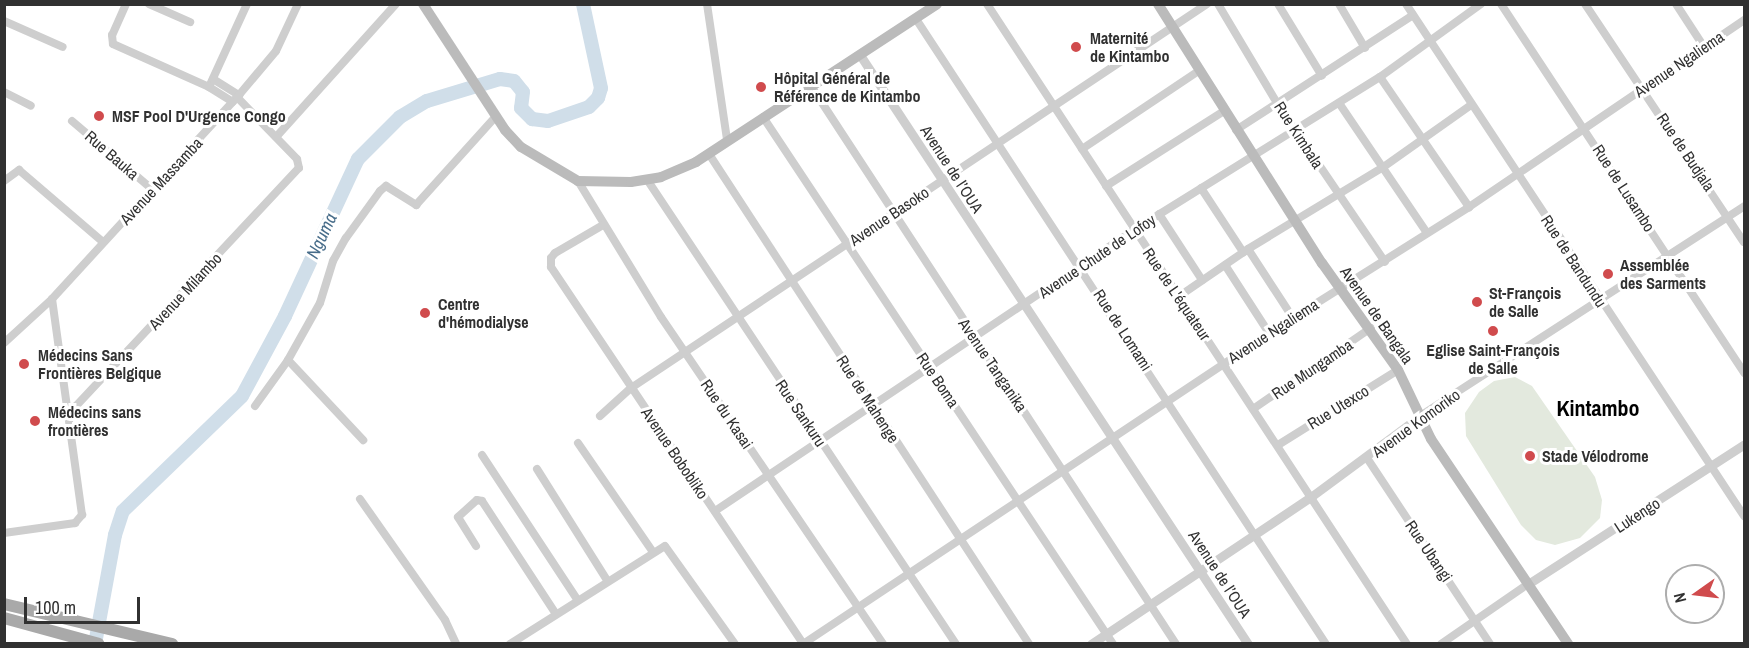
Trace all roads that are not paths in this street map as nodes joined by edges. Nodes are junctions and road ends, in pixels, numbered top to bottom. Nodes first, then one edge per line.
1 (126, 4) edge
2 (149, 4) edge
3 (247, 4) edge
4 (298, 4) edge
5 (396, 4) edge
6 (423, 4) edge
7 (707, 4) edge
8 (937, 4) edge
9 (1158, 4) edge
10 (1207, 4) edge
11 (1218, 4) edge
12 (1278, 4) edge
13 (1339, 4) edge
14 (1406, 4) edge
15 (1481, 4) edge
16 (1501, 4) edge
17 (1585, 4) edge
18 (1676, 4) edge
19 (988, 5) edge
20 (1413, 15) junction
21 (916, 19) junction
22 (1744, 20) edge
23 (4, 21) edge
24 (190, 22) dead end
25 (1172, 27) junction
26 (1429, 41) junction
27 (1704, 47) junction
28 (63, 48) dead end
29 (1365, 48) junction
30 (860, 55) junction
31 (1200, 70) junction
32 (1323, 76) junction
33 (1380, 77) junction
34 (211, 83) junction
35 (811, 86) junction
36 (1643, 89) junction
37 (4, 92) edge
38 (237, 98) junction
39 (1277, 103) junction
40 (1340, 103) junction
41 (1471, 105) junction
42 (32, 106) dead end
43 (1053, 106) junction
44 (1224, 111) junction
45 (496, 116) junction
46 (763, 117) junction
47 (72, 121) dead end
48 (1583, 127) junction
49 (1294, 128) junction
50 (1236, 130) junction
51 (277, 136) junction
52 (727, 140) junction
53 (1422, 140) junction
54 (997, 143) junction
55 (1082, 149) junction
56 (709, 154) junction
57 (1253, 155) junction
58 (1382, 168) junction
59 (1517, 172) junction
60 (4, 181) edge
61 (578, 181) junction
62 (648, 181) junction
63 (942, 182) junction
64 (1106, 186) junction
65 (1201, 188) junction
66 (153, 190) junction
67 (1337, 193) junction
68 (1744, 206) edge
69 (1469, 207) junction
70 (891, 214) junction
71 (1159, 214) junction
72 (1728, 217) junction
73 (1294, 220) junction
74 (603, 225) junction
75 (1134, 230) junction
76 (1427, 233) junction
77 (104, 242) junction
78 (1744, 242) edge
79 (848, 244) junction
80 (1246, 251) junction
81 (1668, 256) junction
82 (1385, 262) junction
83 (1225, 265) junction
84 (1082, 267) junction
85 (1203, 280) junction
86 (791, 282) junction
87 (1340, 288) junction
88 (1178, 297) junction
89 (52, 299) junction
90 (1599, 301) junction
91 (1024, 306) junction
92 (737, 317) junction
93 (1293, 318) junction
94 (1371, 328) junction
95 (1269, 333) junction
96 (6, 338) edge
97 (975, 338) junction
98 (686, 352) junction
99 (288, 360) junction
100 (1224, 363) junction
101 (931, 369) junction
102 (1398, 370) junction
103 (1744, 374) edge
104 (631, 388) junction
105 (1168, 401) junction
106 (255, 406) dead end
107 (873, 407) junction
108 (69, 409) junction
109 (1253, 409) junction
110 (600, 416) dead end
111 (1420, 416) junction
112 (1114, 439) junction
113 (363, 440) dead end
114 (578, 443) dead end
115 (822, 443) junction
116 (1744, 444) edge
117 (1278, 445) junction
118 (482, 455) dead end
119 (1367, 458) junction
120 (1712, 466) junction
121 (537, 469) dead end
122 (1064, 471) junction
123 (769, 477) junction
124 (1312, 496) junction
125 (360, 499) dead end
126 (1019, 501) junction
127 (715, 511) junction
128 (1744, 516) edge
129 (4, 533) edge
130 (1254, 534) junction
131 (961, 539) junction
132 (476, 546) dead end
133 (653, 552) junction
134 (1200, 571) junction
135 (909, 573) junction
136 (607, 580) junction
137 (1528, 585) junction
138 (577, 599) junction
139 (1151, 602) junction
140 (4, 604) edge
141 (860, 607) junction
142 (556, 614) junction
143 (4, 618) edge
144 (1474, 618) junction
145 (1106, 633) junction
146 (1565, 641) edge
147 (99, 644) edge
148 (172, 644) edge
149 (456, 644) edge
150 (510, 644) edge
151 (735, 644) edge
152 (803, 644) edge
153 (883, 644) edge
154 (956, 644) edge
155 (1029, 644) edge
156 (1091, 644) edge
157 (1113, 644) edge
158 (1176, 644) edge
159 (1248, 644) edge
160 (1326, 644) edge
161 (1407, 644) edge
162 (1441, 644) edge
163 (1490, 644) edge

1 - 34 street
2 - 24 street
3 - 34 street
4 - 38 street, Avenue Massamba
5 - 51 street
6 - 45 main road
7 - 52 street
8 - 21 main road
9 - 25 main road, Avenue de Bangala
10 - 25 street, Avenue Basoko
11 - 39 street, Rue Kimbala
12 - 32 street
13 - 29 street
14 - 20 street, Rue de Bandundu
15 - 26 street, Avenue Chute de Lofoy
16 - 48 street, Rue de Lusambo
17 - 36 street, Rue de Budjala
18 - 27 street
19 - 43 street, Rue de L'équateur
20 - 26 street, Rue de Bandundu
20 - 29 street
21 - 30 main road
21 - 54 street, Rue de Lomami
22 - 27 street, Avenue Ngaliema
23 - 28 street
25 - 31 main road, Avenue de Bangala
25 - 43 street, Avenue Basoko
26 - 33 street, Avenue Chute de Lofoy
26 - 41 street, Rue de Bandundu
27 - 36 street, Avenue Ngaliema
29 - 32 street
30 - 35 main road
30 - 63 street, Avenue de l’OUA
31 - 44 main road, Avenue de Bangala
31 - 55 street
32 - 39 street
33 - 40 street, Avenue Chute de Lofoy
33 - 53 street
34 - 38 street
35 - 46 main road
35 - 70 street, Avenue Tanganika
36 - 48 street, Avenue Ngaliema
36 - 72 street, Rue de Budjala
37 - 42 street
38 - 51 street
38 - 66 street, Avenue Massamba
39 - 49 street, Rue Kimbala
39 - 50 street
40 - 49 street, Avenue Chute de Lofoy
40 - 58 street
41 - 53 street
41 - 59 street, Rue de Bandundu
43 - 54 street, Avenue Basoko
43 - 55 street, Rue de L'équateur
44 - 50 main road, Avenue de Bangala
44 - 64 street
45 - 61 main road
45 - 99 street
46 - 52 main road
46 - 79 street, Rue Boma
47 - 66 street, Rue Bauka
48 - 59 street, Avenue Ngaliema
48 - 81 street, Rue de Lusambo
49 - 57 street, Avenue Chute de Lofoy
49 - 67 street, Rue Kimbala
50 - 57 main road, Avenue de Bangala
51 - 108 street, Avenue Milambo
52 - 56 main road
53 - 58 street
53 - 69 street
54 - 63 street, Avenue Basoko
54 - 84 street, Rue de Lomami
55 - 64 street, Rue de L'équateur
56 - 62 main road
56 - 86 street, Rue de Mahenge
57 - 65 street, Avenue Chute de Lofoy
57 - 73 main road, Avenue de Bangala
58 - 67 street
58 - 76 street
59 - 69 street, Avenue Ngaliema
59 - 90 street, Rue de Bandundu
60 - 77 street
61 - 62 main road
61 - 74 street, Rue du Kasai
62 - 92 street, Rue Sankuru
63 - 70 street, Avenue Basoko
63 - 91 street, Avenue de l’OUA
64 - 75 street, Rue de L'équateur
65 - 71 street, Avenue Chute de Lofoy
65 - 80 street
66 - 77 street, Avenue Massamba
67 - 73 street
67 - 82 street, Rue Kimbala
68 - 72 street, Avenue Komoriko
69 - 76 street, Avenue Ngaliema
70 - 79 street, Avenue Basoko
70 - 97 street, Avenue Tanganika
71 - 75 street, Avenue Chute de Lofoy
71 - 85 street
72 - 78 street, Rue de Budjala
72 - 81 street, Avenue Komoriko
73 - 80 street
73 - 87 main road, Avenue de Bangala
74 - 98 street, Rue du Kasai
74 - 104 street, Avenue Bobobliko
75 - 84 street, Avenue Chute de Lofoy
75 - 88 street, Rue de L'équateur
76 - 82 street, Avenue Ngaliema
77 - 89 street, Avenue Massamba
79 - 86 street, Avenue Basoko
79 - 101 street, Rue Boma
80 - 83 street
80 - 93 street
81 - 90 street, Avenue Komoriko
81 - 103 street, Rue de Lusambo
82 - 87 street, Avenue Ngaliema
83 - 85 street
83 - 95 street
84 - 91 street, Avenue Chute de Lofoy
84 - 105 street, Rue de Lomami
85 - 88 street
86 - 92 street, Avenue Basoko
86 - 107 street, Rue de Mahenge
87 - 93 street, Avenue Ngaliema
87 - 94 main road, Avenue de Bangala
88 - 100 street, Rue de L'équateur
89 - 96 street, Avenue Massamba
89 - 108 street
90 - 111 street, Avenue Komoriko
90 - 120 street, Rue de Bandundu
91 - 97 street, Avenue Chute de Lofoy
91 - 112 street, Avenue de l’OUA
92 - 98 street, Avenue Basoko
92 - 115 street, Rue Sankuru
93 - 95 street, Avenue Ngaliema
94 - 102 main road, Avenue de Bangala
94 - 109 street, Rue Mungamba
95 - 100 street, Avenue Ngaliema
97 - 101 street, Avenue Chute de Lofoy
97 - 122 street, Avenue Tanganika
98 - 104 street, Avenue Basoko
98 - 123 street, Rue du Kasai
99 - 106 street
99 - 113 street
100 - 105 street, Avenue Ngaliema
100 - 109 street, Rue de L'équateur
101 - 107 street, Avenue Chute de Lofoy
101 - 126 street, Rue Boma
102 - 111 main road, Avenue de Bangala
102 - 117 street, Rue Utexco
104 - 110 street, Avenue Basoko
104 - 127 street, Avenue Bobobliko
105 - 112 street, Avenue Ngaliema
105 - 130 street, Rue de Lomami
107 - 115 street, Avenue Chute de Lofoy
107 - 131 street, Rue de Mahenge
108 - 129 street
109 - 117 street, Rue de L'équateur
111 - 119 street, Avenue Komoriko
111 - 137 main road, Avenue de Bangala
112 - 122 street, Avenue Ngaliema
112 - 134 street, Avenue de l’OUA
114 - 133 street
115 - 123 street, Avenue Chute de Lofoy
115 - 135 street, Rue Sankuru
116 - 120 street, Lukengo
117 - 124 street, Rue de L'équateur
118 - 138 street
119 - 124 street, Avenue Komoriko
119 - 144 street, Rue Ubangi
120 - 128 street, Rue de Bandundu
120 - 137 street, Lukengo
121 - 136 street
122 - 126 street, Avenue Ngaliema
122 - 139 street, Avenue Tanganika
123 - 127 street, Avenue Chute de Lofoy
123 - 141 street, Rue du Kasai
124 - 130 street, Avenue Komoriko
124 - 161 street, Rue de L'équateur
125 - 149 street
126 - 131 street, Avenue Ngaliema
126 - 145 street, Rue Boma
127 - 152 street, Avenue Bobobliko
130 - 134 street, Avenue Komoriko
130 - 160 street, Rue de Lomami
131 - 135 street, Avenue Ngaliema
131 - 155 street, Rue de Mahenge
132 - 142 street
133 - 136 street
133 - 151 street
134 - 139 street, Avenue Komoriko
134 - 159 street, Avenue de l’OUA
135 - 141 street, Avenue Ngaliema
135 - 154 street, Rue Sankuru
136 - 138 street
137 - 144 street
137 - 146 main road, Avenue de Bangala
138 - 142 street
139 - 145 street, Avenue Komoriko
139 - 158 street, Avenue Tanganika
140 - 148 main road
141 - 152 street, Avenue Ngaliema
141 - 153 street, Rue du Kasai
142 - 150 street
143 - 147 main road
144 - 162 street
144 - 163 street, Rue Ubangi
145 - 156 street, Avenue Komoriko
145 - 157 street, Rue Boma

